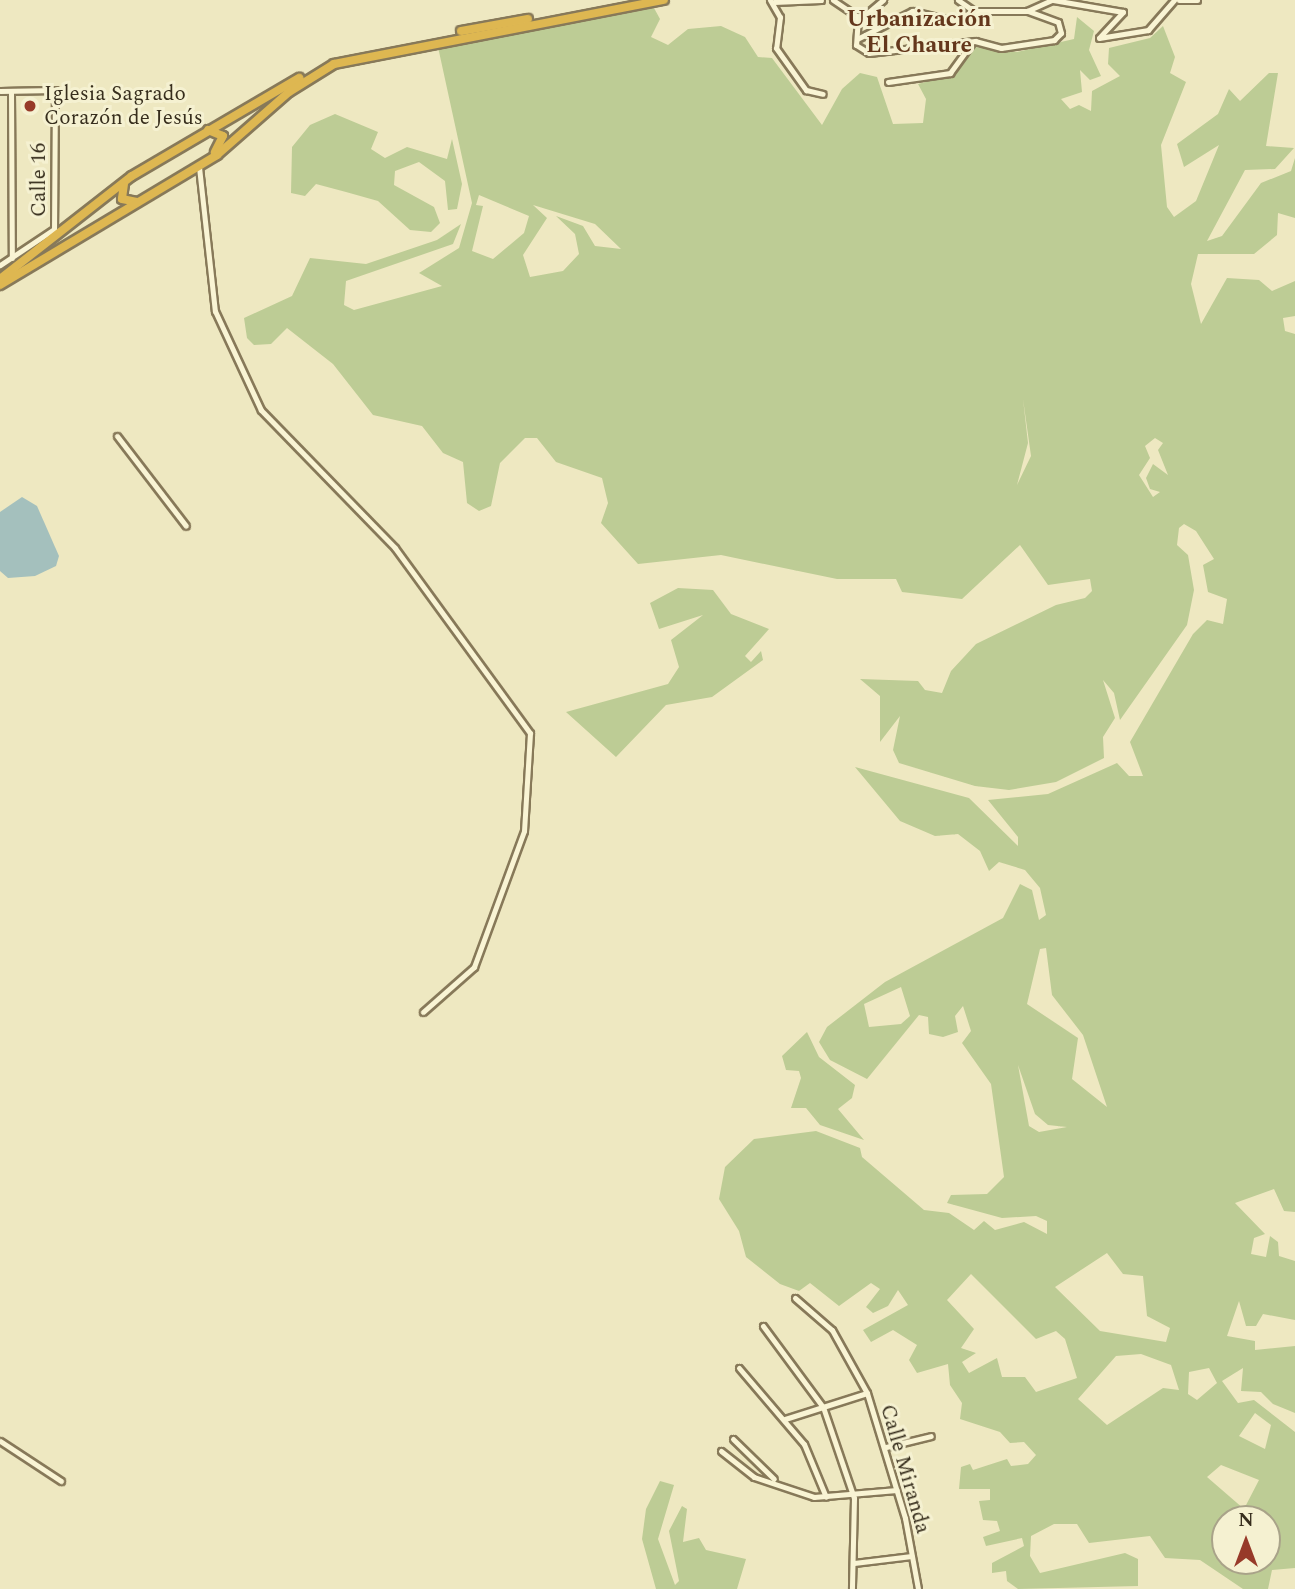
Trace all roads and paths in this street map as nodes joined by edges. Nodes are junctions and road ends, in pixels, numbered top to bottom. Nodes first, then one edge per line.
1 (638, 0) edge
2 (664, 0) edge
3 (771, 0) edge
4 (821, 0) edge
5 (833, 0) edge
6 (883, 0) edge
7 (958, 0) edge
8 (1053, 0) edge
9 (1177, 0) edge
10 (1197, 0) edge
11 (1064, 2) edge
12 (975, 11) junction
13 (1027, 11) junction
14 (858, 21) junction
15 (857, 39) junction
16 (971, 44) junction
17 (888, 82) dead end
18 (0, 91) edge
19 (11, 92) junction
20 (823, 94) dead end
21 (204, 131) junction
22 (195, 169) junction
23 (125, 181) junction
24 (145, 200) junction
25 (12, 258) junction
26 (0, 265) edge
27 (0, 277) edge
28 (0, 285) edge
29 (117, 436) dead end
30 (186, 526) dead end
31 (423, 1013) dead end
32 (795, 1298) dead end
33 (763, 1326) dead end
34 (739, 1368) dead end
35 (867, 1393) junction
36 (823, 1407) junction
37 (785, 1419) junction
38 (931, 1436) dead end
39 (733, 1439) dead end
40 (0, 1441) edge
41 (886, 1447) junction
42 (721, 1451) dead end
43 (774, 1479) junction
44 (61, 1480) dead end
45 (897, 1490) junction
46 (853, 1495) junction
47 (826, 1497) junction
48 (912, 1556) junction
49 (854, 1563) junction
50 (852, 1589) edge
51 (918, 1589) edge

1 - 21 highway
2 - 22 highway
3 - 4 street
3 - 20 street
5 - 14 street
6 - 14 street
7 - 12 street
8 - 11 street
8 - 13 street
9 - 10 street
9 - 11 street
12 - 13 street
12 - 15 street
13 - 16 street
14 - 15 street
15 - 16 street
16 - 17 street
18 - 19 street
19 - 25 street
19 - 25 street, Calle 16
21 - 22 highway
21 - 23 highway
22 - 24 highway
22 - 31 street
23 - 24 highway
23 - 27 highway
24 - 28 highway
25 - 26 street
29 - 30 street
32 - 35 street, Calle Miranda
33 - 36 street
34 - 37 street
35 - 36 street
35 - 41 street, Calle Miranda
36 - 37 street
36 - 46 street
37 - 47 street
38 - 41 street
39 - 43 street
40 - 44 street
41 - 45 street, Calle Miranda
42 - 43 street
43 - 47 street
45 - 46 street
45 - 48 street, Calle Miranda
46 - 47 street
46 - 49 street
48 - 49 street
48 - 51 street, Calle Miranda
49 - 50 street

